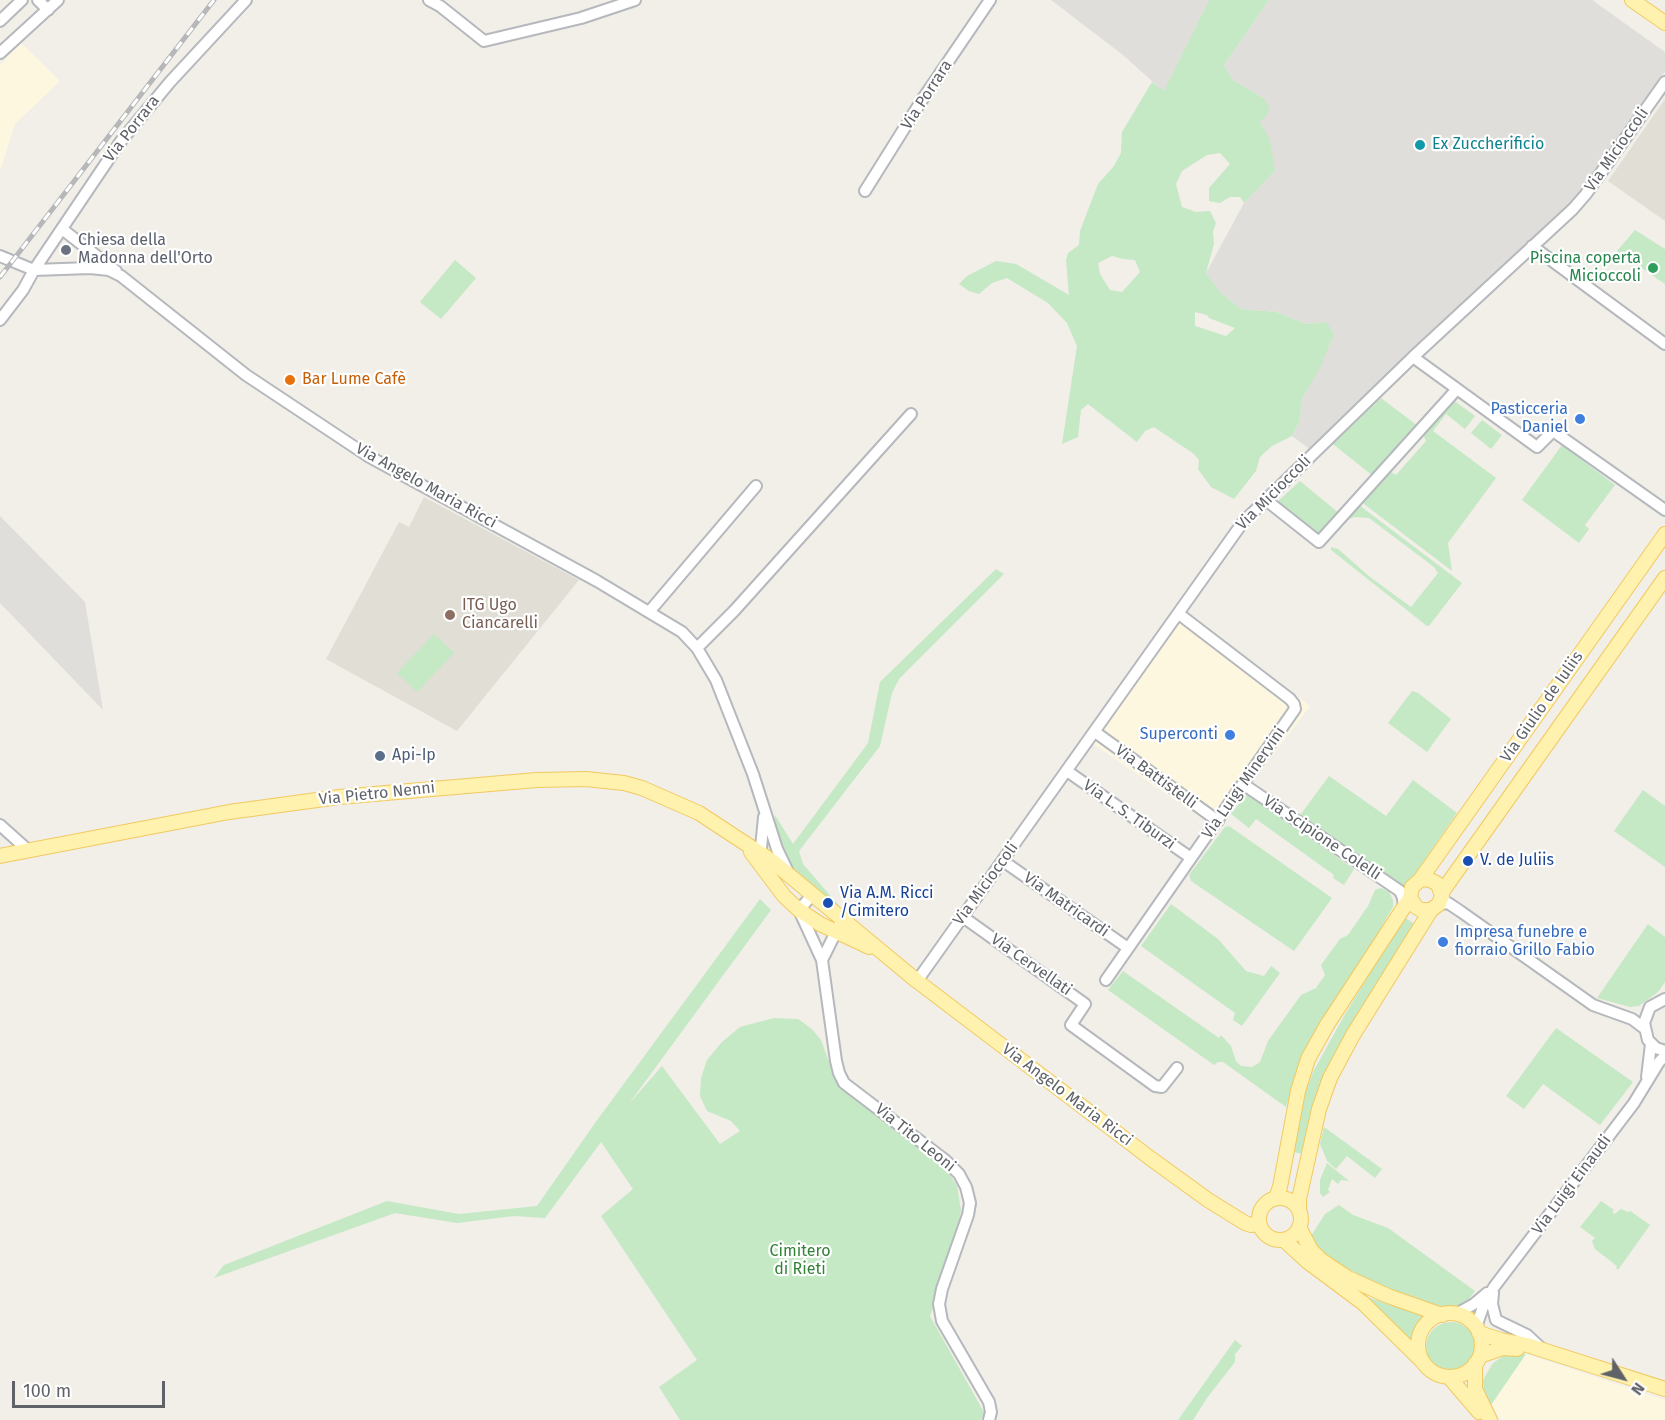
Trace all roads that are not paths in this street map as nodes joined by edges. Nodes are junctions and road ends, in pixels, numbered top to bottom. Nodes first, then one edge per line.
1 (22, 0) edge
2 (38, 0) edge
3 (58, 0) edge
4 (246, 0) edge
5 (429, 0) edge
6 (634, 0) edge
7 (990, 0) edge
8 (1632, 0) edge
9 (48, 10) junction
10 (0, 21) edge
11 (1665, 23) edge
12 (0, 52) edge
13 (1665, 82) edge
14 (865, 191) dead end
15 (62, 229) junction
16 (1532, 246) junction
17 (0, 256) edge
18 (34, 270) junction
19 (121, 276) junction
20 (0, 320) edge
21 (1665, 344) edge
22 (1413, 357) junction
23 (1457, 388) junction
24 (911, 414) dead end
25 (756, 486) dead end
26 (1266, 500) junction
27 (1665, 510) edge
28 (1665, 534) edge
29 (1665, 578) edge
30 (649, 612) junction
31 (1179, 614) junction
32 (697, 648) junction
33 (1095, 732) junction
34 (1067, 771) junction
35 (1243, 784) junction
36 (764, 813) junction
37 (1218, 821) junction
38 (0, 825) edge
39 (762, 827) junction
40 (9, 834) junction
41 (742, 843) junction
42 (29, 851) junction
43 (0, 856) edge
44 (760, 857) junction
45 (1191, 858) junction
46 (1003, 861) junction
47 (793, 877) junction
48 (1409, 893) junction
49 (813, 894) junction
50 (784, 896) junction
51 (1437, 902) junction
52 (799, 910) junction
53 (963, 917) junction
54 (842, 918) junction
55 (837, 932) junction
56 (1128, 948) junction
57 (882, 953) junction
58 (822, 960) junction
59 (1106, 980) dead end
60 (917, 981) junction
61 (1665, 999) edge
62 (1650, 1007) junction
63 (1618, 1014) junction
64 (1644, 1029) junction
65 (1652, 1044) junction
66 (1665, 1051) edge
67 (1665, 1056) edge
68 (1177, 1068) dead end
69 (1647, 1080) junction
70 (1276, 1198) junction
71 (1299, 1210) junction
72 (1259, 1224) junction
73 (1299, 1227) junction
74 (1284, 1240) junction
75 (1494, 1287) junction
76 (1456, 1314) junction
77 (1442, 1315) junction
78 (1478, 1330) junction
79 (1544, 1351) junction
80 (1478, 1360) junction
81 (1424, 1364) junction
82 (1449, 1377) junction
83 (1665, 1389) edge
84 (989, 1420) edge
85 (1488, 1420) edge

1 - 10 street
2 - 9 street
3 - 9 street
4 - 15 street, Via Porrara
5 - 6 street
7 - 14 street, Via Porrara
8 - 11 main road
9 - 12 street
13 - 16 street, Via Micioccoli
15 - 18 street, Via Porrara
15 - 19 street
16 - 21 street
16 - 22 street, Via Micioccoli
17 - 18 street, Via Angelo Maria Ricci
18 - 19 street, Via Angelo Maria Ricci
18 - 20 street, Via Porrara
19 - 30 street, Via Angelo Maria Ricci
22 - 23 street
22 - 26 street, Via Micioccoli
23 - 26 street
23 - 27 street
24 - 32 street
25 - 30 street
26 - 31 street, Via Micioccoli
28 - 48 main road, Via Giulio de Iuliis
29 - 51 main road, Via Giulio de Iuliis
30 - 32 street, Via Angelo Maria Ricci
31 - 33 street, Via Micioccoli
31 - 35 street, Via Luigi Minervini
32 - 36 street, Via Angelo Maria Ricci
33 - 34 street, Via Micioccoli
33 - 37 street, Via Battistelli
34 - 45 street, Via L. S. Tiburzi
34 - 46 street, Via Micioccoli
35 - 37 street, Via Luigi Minervini
35 - 48 street, Via Scipione Colelli
36 - 39 street, Via Angelo Maria Ricci
36 - 47 street, Via Angelo Maria Ricci
37 - 45 street, Via Luigi Minervini
38 - 40 street
39 - 41 street
39 - 44 street, Via Angelo Maria Ricci
40 - 42 street
40 - 43 street
41 - 42 main road, Via Pietro Nenni
41 - 44 main road, Via Angelo Maria Ricci
42 - 43 main road, Via Pietro Nenni
44 - 47 main road, Via Angelo Maria Ricci
44 - 50 main road, Via Angelo Maria Ricci
45 - 56 street, Via Luigi Minervini
46 - 53 street, Via Micioccoli
46 - 56 street, Via Matricardi
47 - 49 main road, Via Angelo Maria Ricci
47 - 50 street
48 - 51 main road
48 - 51 main road
48 - 70 main road, Via Giulio de Iuliis
49 - 52 street
49 - 54 main road, Via Angelo Maria Ricci
50 - 52 main road, Via Angelo Maria Ricci
51 - 63 street
51 - 71 main road, Via Giulio de Iuliis
52 - 55 main road, Via Angelo Maria Ricci
52 - 58 street, Via Tito Leoni
53 - 60 street, Via Micioccoli
53 - 68 street, Via Cervellati
54 - 55 street
54 - 57 main road, Via Angelo Maria Ricci
55 - 57 main road, Via Angelo Maria Ricci
55 - 58 street
56 - 59 street, Via Luigi Minervini
57 - 60 main road, Via Angelo Maria Ricci
58 - 84 street, Via Tito Leoni
60 - 72 main road, Via Angelo Maria Ricci
61 - 62 street
62 - 63 street
62 - 64 street
63 - 64 street
64 - 65 street
65 - 66 street
65 - 69 street, Via Luigi Einaudi
67 - 69 street, Via Luigi Einaudi
69 - 75 street, Via Luigi Einaudi
70 - 71 main road
70 - 72 main road
71 - 73 main road
72 - 74 main road
73 - 74 main road
73 - 77 main road
74 - 81 main road
75 - 76 street, Via Luigi Einaudi
75 - 78 street, Via Luigi Einaudi
75 - 79 street
76 - 77 main road
76 - 78 main road
77 - 81 main road
78 - 79 main road
78 - 80 main road
79 - 80 main road
79 - 83 main road
80 - 82 main road
80 - 85 main road
81 - 82 main road
82 - 85 main road

